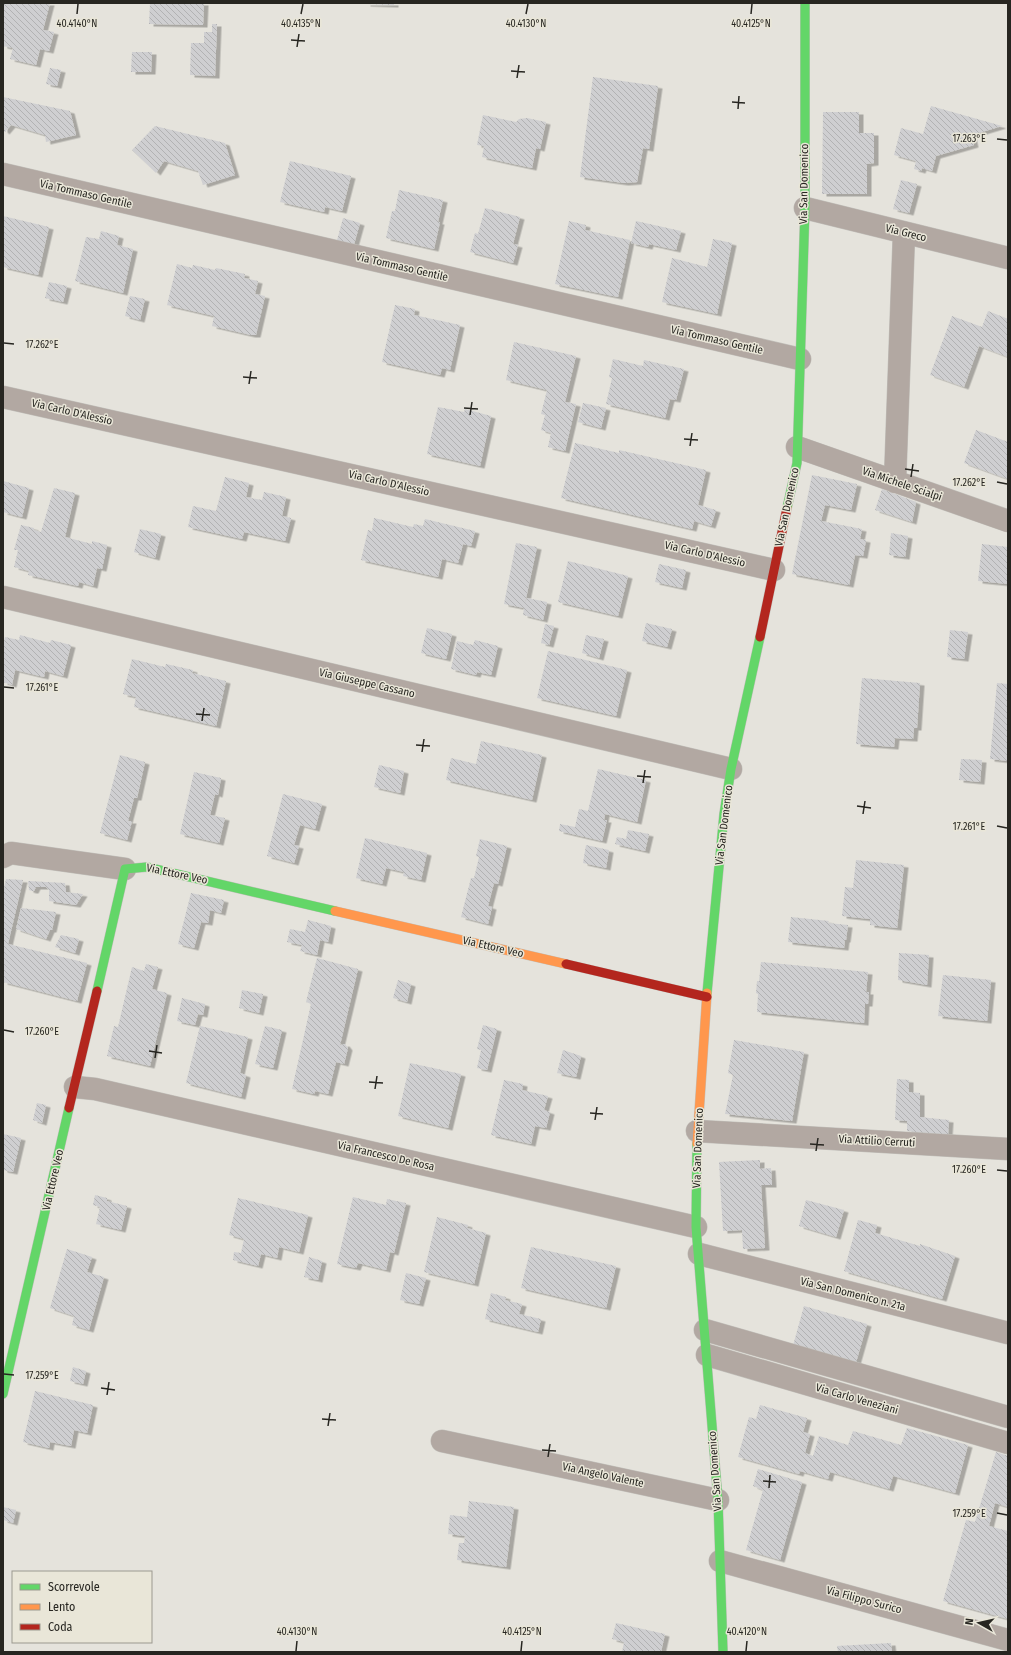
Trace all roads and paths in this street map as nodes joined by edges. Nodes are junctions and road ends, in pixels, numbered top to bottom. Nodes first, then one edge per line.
1 (805, 3) edge
2 (3, 174) edge
3 (805, 208) junction
4 (904, 233) junction
5 (1008, 258) edge
6 (800, 359) junction
7 (3, 397) edge
8 (797, 447) junction
9 (895, 482) junction
10 (1008, 521) edge
11 (774, 570) junction
12 (3, 597) edge
13 (731, 768) junction
14 (3, 857) edge
15 (125, 869) junction
16 (707, 997) junction
17 (74, 1087) junction
18 (697, 1131) junction
19 (1008, 1149) edge
20 (696, 1227) junction
21 (698, 1254) junction
22 (705, 1330) junction
23 (1008, 1333) edge
24 (707, 1355) junction
25 (3, 1394) edge
26 (1008, 1418) edge
27 (442, 1441) dead end
28 (1008, 1443) edge
29 (718, 1500) junction
30 (720, 1561) junction
31 (1008, 1640) edge
32 (723, 1652) edge

1 - 3 street, Via San Domenico
2 - 6 street, Via Tommaso Gentile
3 - 4 street, Via Greco
3 - 6 street, Via San Domenico
4 - 5 street, Via Greco
4 - 9 street
6 - 8 street, Via San Domenico
7 - 11 street, Via Carlo D'Alessio
8 - 9 street, Via Michele Scialpi
8 - 11 street, Via San Domenico
9 - 10 street, Via Michele Scialpi
11 - 13 street, Via San Domenico
12 - 13 street, Via Giuseppe Cassano
13 - 16 street, Via San Domenico
14 - 15 street
15 - 16 street, Via Ettore Veo
15 - 17 street, Via Ettore Veo
16 - 18 street, Via San Domenico
17 - 20 street, Via Francesco De Rosa
17 - 25 street, Via Ettore Veo
18 - 19 street, Via Attilio Cerruti
18 - 20 street, Via San Domenico
20 - 21 street, Via San Domenico
21 - 22 street, Via San Domenico
21 - 23 street, Via San Domenico n. 21a
22 - 24 street, Via San Domenico
22 - 26 street
24 - 28 street, Via Carlo Veneziani
24 - 29 street, Via San Domenico
27 - 29 street, Via Angelo Valente
29 - 30 street, Via San Domenico
30 - 31 street, Via Filippo Surico
30 - 32 street, Via San Domenico

